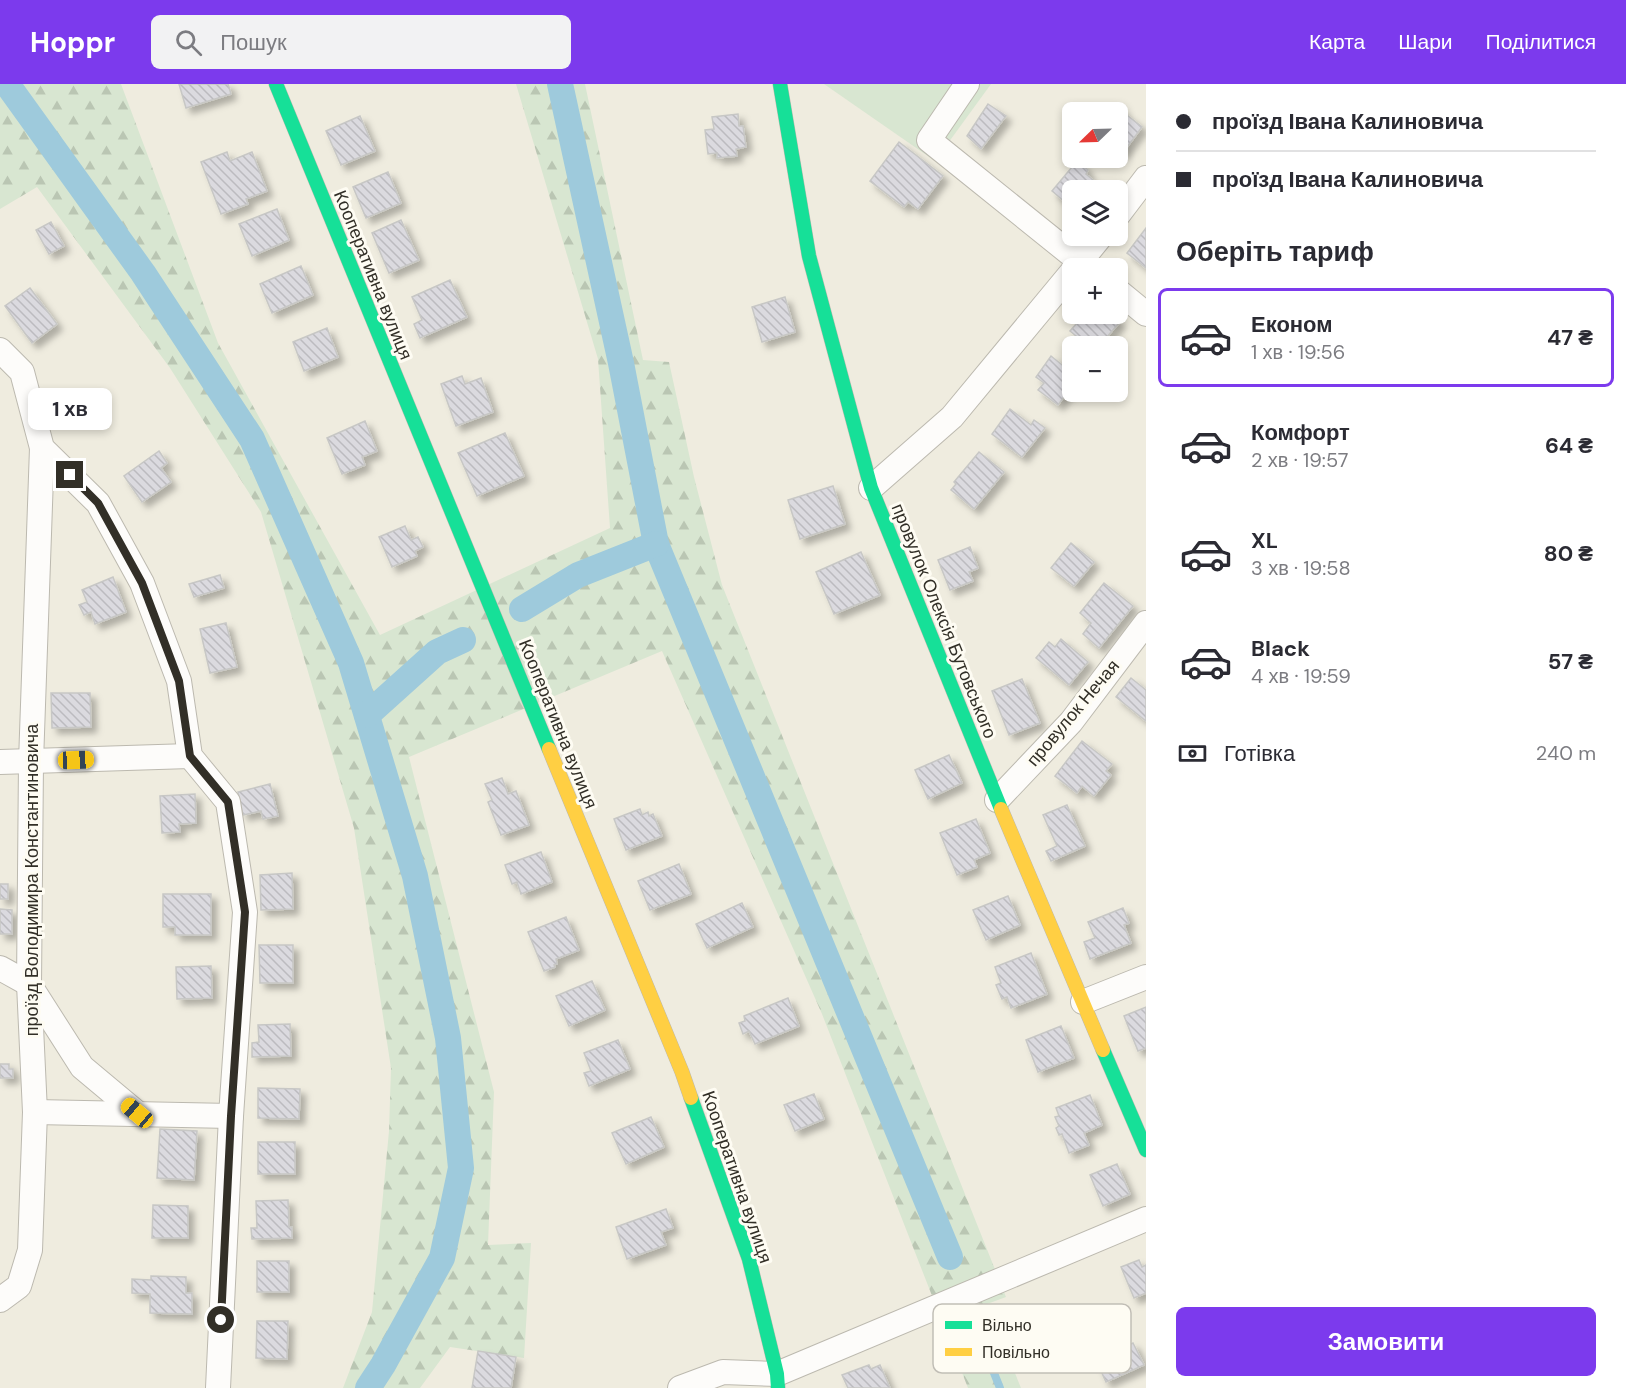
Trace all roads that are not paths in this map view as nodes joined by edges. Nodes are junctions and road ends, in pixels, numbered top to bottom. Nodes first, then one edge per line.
1 (276, 84) edge
2 (780, 84) edge
3 (967, 84) edge
4 (1146, 178) edge
5 (1128, 202) edge
6 (1067, 258) edge
7 (1062, 288) edge
8 (1128, 299) edge
9 (1146, 314) edge
10 (0, 350) edge
11 (42, 448) junction
12 (871, 488) junction
13 (1146, 623) edge
14 (190, 756) junction
15 (0, 762) edge
16 (31, 762) junction
17 (997, 800) junction
18 (0, 968) edge
19 (1146, 977) edge
20 (29, 984) junction
21 (1083, 1002) junction
22 (34, 1112) junction
23 (137, 1113) junction
24 (231, 1116) junction
25 (1146, 1150) edge
26 (1146, 1219) edge
27 (0, 1300) edge
28 (956, 1304) edge
29 (933, 1314) edge
30 (780, 1383) edge
31 (218, 1388) edge
32 (680, 1388) edge

1 - 30 street, Кооперативна вулиця
2 - 12 street, провулок Олексія Бутовського
3 - 6 street
4 - 5 street
7 - 12 street
8 - 9 street
10 - 11 street
11 - 14 street
11 - 16 street, проїзд Володимира Константиновича
12 - 17 street, провулок Олексія Бутовського
13 - 17 street, провулок Нечая
14 - 16 street
14 - 24 street
15 - 16 street
16 - 20 street, проїзд Володимира Константиновича
17 - 21 street, провулок Олексія Бутовського
18 - 20 street
19 - 21 street
20 - 22 street, проїзд Володимира Константиновича
20 - 23 street
21 - 25 street, провулок Олексія Бутовського
22 - 23 street
22 - 27 street, проїзд Володимира Константиновича
23 - 24 street
24 - 31 street
26 - 28 street
29 - 30 street
30 - 32 street

